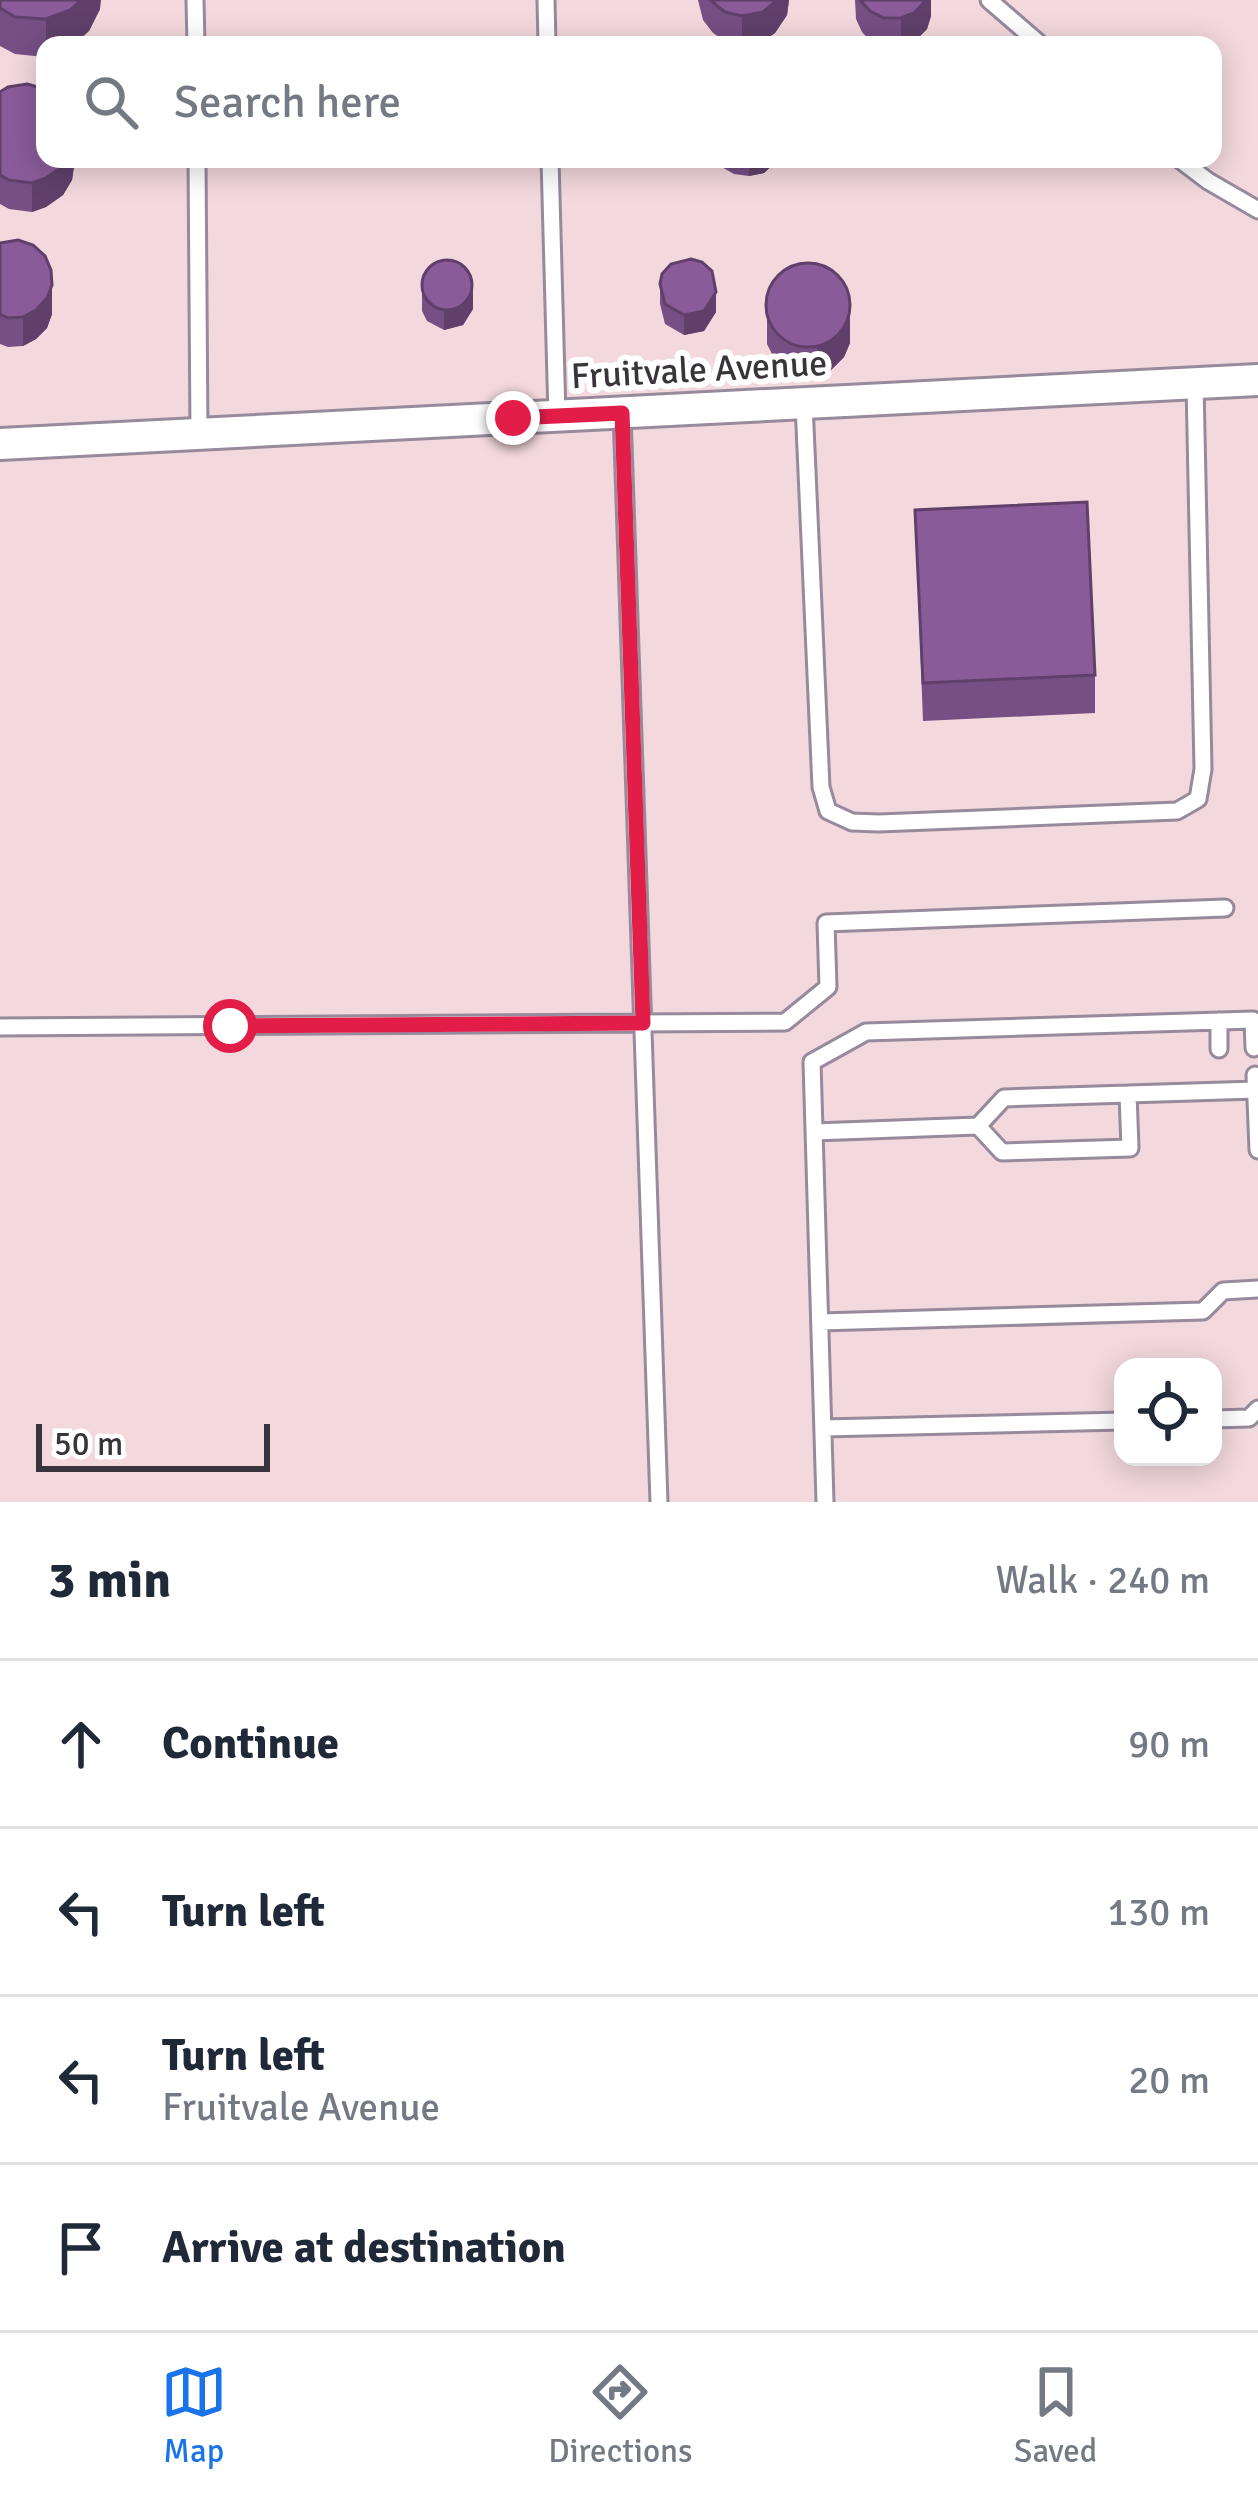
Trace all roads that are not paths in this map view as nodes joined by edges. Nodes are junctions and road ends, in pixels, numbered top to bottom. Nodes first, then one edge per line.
1 (195, 0) edge
2 (546, 0) edge
3 (989, 0) edge
4 (196, 36) edge
5 (547, 36) edge
6 (1031, 36) edge
7 (197, 168) edge
8 (550, 168) edge
9 (1191, 168) edge
10 (1258, 210) edge
11 (1258, 380) edge
12 (1195, 384) junction
13 (804, 404) junction
14 (622, 413) junction
15 (557, 416) junction
16 (200, 434) junction
17 (0, 444) edge
18 (1226, 908) dead end
19 (1219, 1021) junction
20 (643, 1023) junction
21 (0, 1028) edge
22 (1254, 1048) dead end
23 (1220, 1049) dead end
24 (1256, 1083) edge
25 (1128, 1094) junction
26 (978, 1126) junction
27 (814, 1132) junction
28 (1258, 1150) edge
29 (1258, 1289) edge
30 (820, 1322) junction
31 (1258, 1409) edge
32 (1222, 1419) edge
33 (1114, 1421) edge
34 (823, 1428) junction
35 (659, 1502) edge
36 (825, 1502) edge

1 - 4 lane
2 - 5 lane
3 - 6 lane
7 - 16 lane
8 - 15 lane
9 - 10 lane
11 - 12 street, Fruitvale Avenue
12 - 13 street, Fruitvale Avenue
12 - 13 lane
13 - 14 street, Fruitvale Avenue
14 - 15 street, Fruitvale Avenue
14 - 20 lane
15 - 16 street, Fruitvale Avenue
16 - 17 street, Fruitvale Avenue
18 - 20 lane
19 - 22 lane
19 - 23 lane
19 - 27 lane
20 - 21 lane
20 - 35 lane
24 - 25 lane
24 - 28 lane
25 - 26 lane
25 - 26 lane
26 - 27 lane
27 - 30 lane
29 - 30 lane
30 - 34 lane
31 - 32 lane
33 - 34 lane
34 - 36 lane

